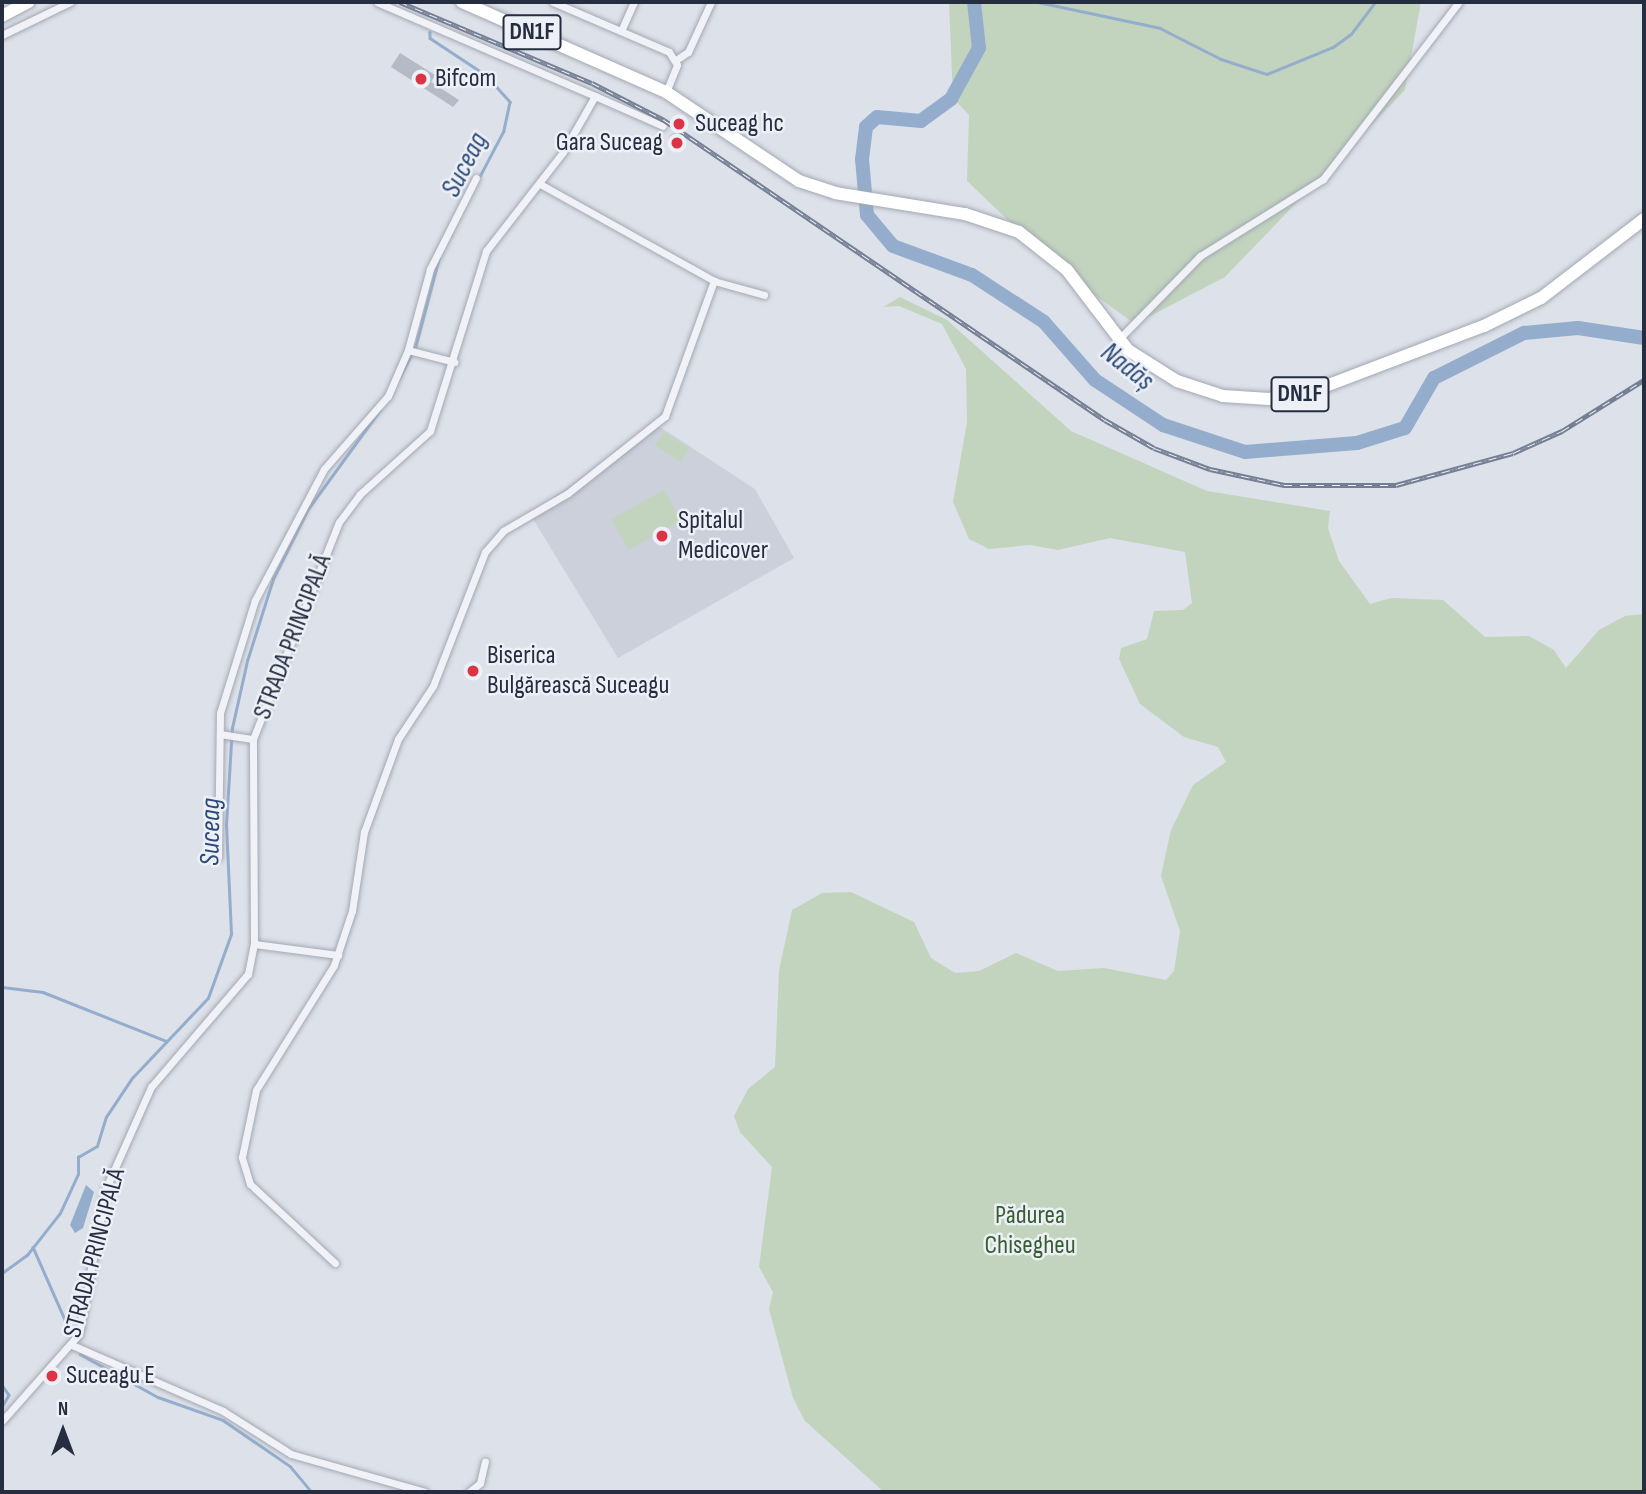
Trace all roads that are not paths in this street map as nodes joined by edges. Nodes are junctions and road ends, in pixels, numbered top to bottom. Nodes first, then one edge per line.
1 (28, 2) edge
2 (70, 2) edge
3 (377, 2) edge
4 (462, 2) edge
5 (556, 2) edge
6 (634, 2) edge
7 (711, 2) edge
8 (1459, 2) edge
9 (2, 16) edge
10 (621, 31) junction
11 (2, 35) edge
12 (676, 60) junction
13 (666, 92) junction
14 (595, 96) junction
15 (663, 126) dead end
16 (476, 178) dead end
17 (540, 184) junction
18 (1644, 219) edge
19 (714, 281) junction
20 (765, 295) dead end
21 (1118, 340) junction
22 (412, 351) junction
23 (454, 362) junction
24 (220, 734) junction
25 (250, 738) junction
26 (218, 857) dead end
27 (254, 944) junction
28 (338, 955) junction
29 (335, 1263) dead end
30 (72, 1345) junction
31 (2, 1421) edge
32 (485, 1462) dead end
33 (425, 1492) edge
34 (469, 1492) edge

1 - 9 main road
2 - 11 street
3 - 14 street
4 - 13 main road, DN1F
5 - 10 street
6 - 10 street
7 - 12 street
8 - 21 street
10 - 12 street
12 - 13 street
13 - 21 main road, DN1F
14 - 15 street
14 - 17 street, STRADA PRINCIPALĂ
16 - 22 street
17 - 19 street
17 - 23 street, STRADA PRINCIPALĂ
18 - 21 main road, DN1F
19 - 20 street
19 - 28 street
22 - 23 street
22 - 24 street
23 - 25 street, STRADA PRINCIPALĂ
24 - 25 street
24 - 26 street
25 - 27 street, STRADA PRINCIPALĂ
27 - 28 street
27 - 30 street, STRADA PRINCIPALĂ
28 - 29 street
30 - 31 street, STRADA PRINCIPALĂ
30 - 33 street
32 - 34 street

